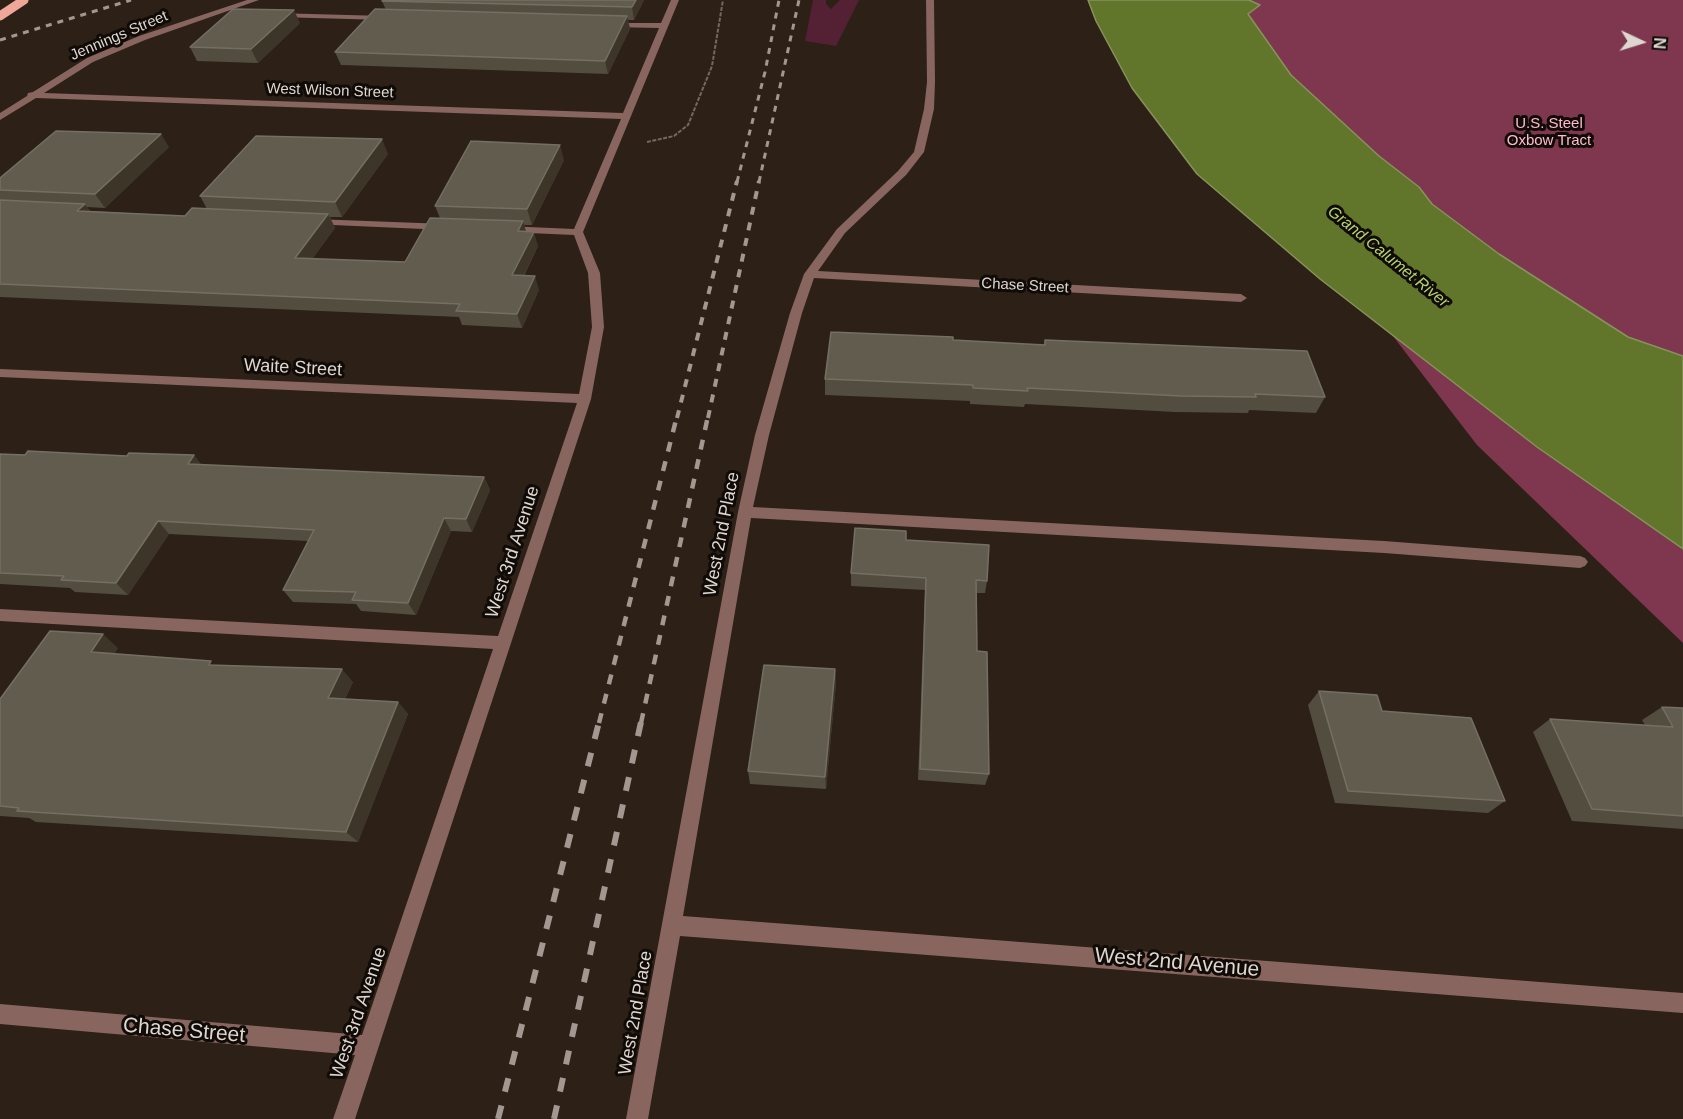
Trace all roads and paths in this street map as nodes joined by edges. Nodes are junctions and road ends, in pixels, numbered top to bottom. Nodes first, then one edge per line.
1 (24, 0) edge
2 (255, 0) edge
3 (675, 0) edge
4 (723, 0) edge
5 (930, 0) edge
6 (231, 8) junction
7 (249, 11) edge
8 (265, 14) edge
9 (0, 16) edge
10 (389, 18) edge
11 (604, 25) edge
12 (664, 26) junction
13 (31, 95) junction
14 (627, 116) junction
15 (0, 117) edge
16 (614, 146) junction
17 (306, 222) edge
18 (460, 228) edge
19 (495, 229) edge
20 (578, 232) junction
21 (810, 274) junction
22 (1240, 298) dead end
23 (0, 373) edge
24 (585, 399) junction
25 (745, 512) junction
26 (1580, 562) dead end
27 (0, 615) edge
28 (503, 643) junction
29 (670, 925) junction
30 (1683, 1003) edge
31 (0, 1014) edge
32 (368, 1046) junction
33 (344, 1119) edge
34 (638, 1119) edge

1 - 9 main road, bridge
2 - 6 street, Jennings Street
3 - 12 street
4 - 16 path
5 - 21 street, West 2nd Place
6 - 7 street
6 - 13 street, Jennings Street
8 - 10 street
11 - 12 street
12 - 14 street
13 - 14 street, West Wilson Street
13 - 15 street, Jennings Street
14 - 16 street
16 - 20 street
17 - 18 street
19 - 20 street
20 - 24 street, West 3rd Avenue
21 - 22 street, Chase Street
21 - 25 street, West 2nd Place
23 - 24 street, Waite Street
24 - 28 street, West 3rd Avenue
25 - 26 street
25 - 29 street, West 2nd Place
27 - 28 street
28 - 32 street, West 3rd Avenue
29 - 30 street, West 2nd Avenue
29 - 34 street, West 2nd Place
31 - 32 street, Chase Street
32 - 33 street, West 3rd Avenue

